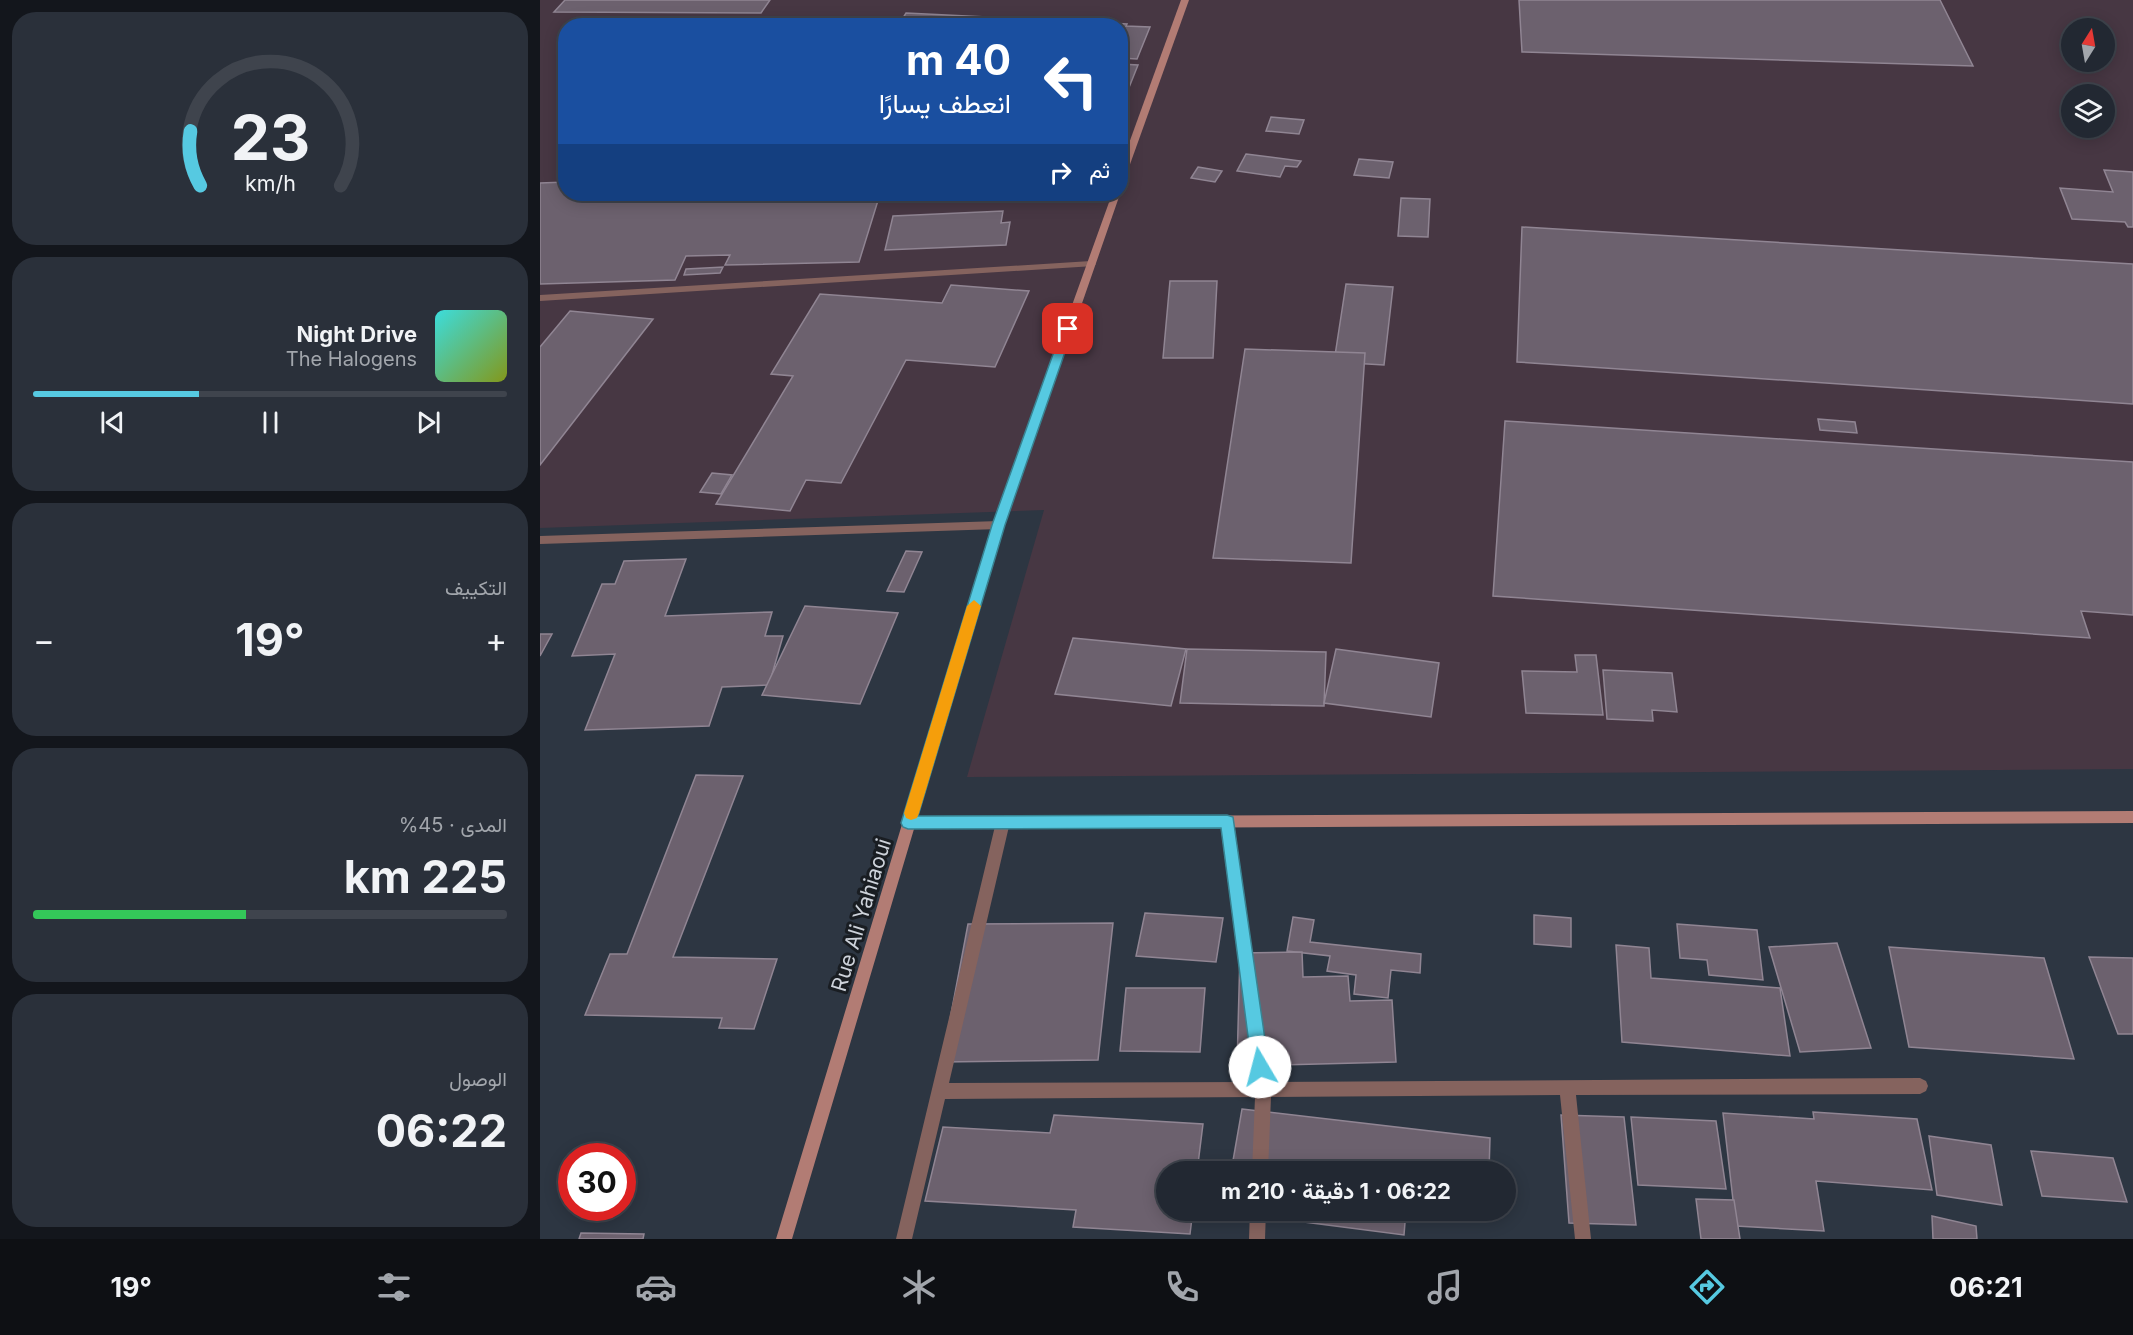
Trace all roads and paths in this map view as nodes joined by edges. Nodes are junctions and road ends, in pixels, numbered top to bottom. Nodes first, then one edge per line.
1 (1185, 0) edge
2 (1128, 142) edge
3 (1134, 142) junction
4 (1128, 159) edge
5 (1114, 201) edge
6 (1091, 264) junction
7 (540, 298) edge
8 (999, 525) junction
9 (540, 540) edge
10 (2133, 817) edge
11 (1003, 822) junction
12 (1227, 822) junction
13 (908, 823) junction
14 (1920, 1086) dead end
15 (1567, 1088) junction
16 (1263, 1089) junction
17 (940, 1091) junction
18 (1260, 1161) edge
19 (1258, 1221) edge
20 (784, 1239) edge
21 (904, 1239) edge
22 (1257, 1239) edge
23 (1583, 1239) edge

1 - 3 main road
2 - 3 street
3 - 4 main road
5 - 6 main road, Rue Ali Yahiaoui
6 - 7 street
6 - 8 main road, Rue Ali Yahiaoui
8 - 9 street
8 - 13 main road, Rue Ali Yahiaoui
10 - 12 main road
11 - 12 main road
11 - 13 main road
11 - 17 street
12 - 16 street
13 - 20 main road, Rue Ali Yahiaoui
14 - 15 street
15 - 16 street
15 - 23 street
16 - 17 street
16 - 18 street
17 - 21 street
19 - 22 street

